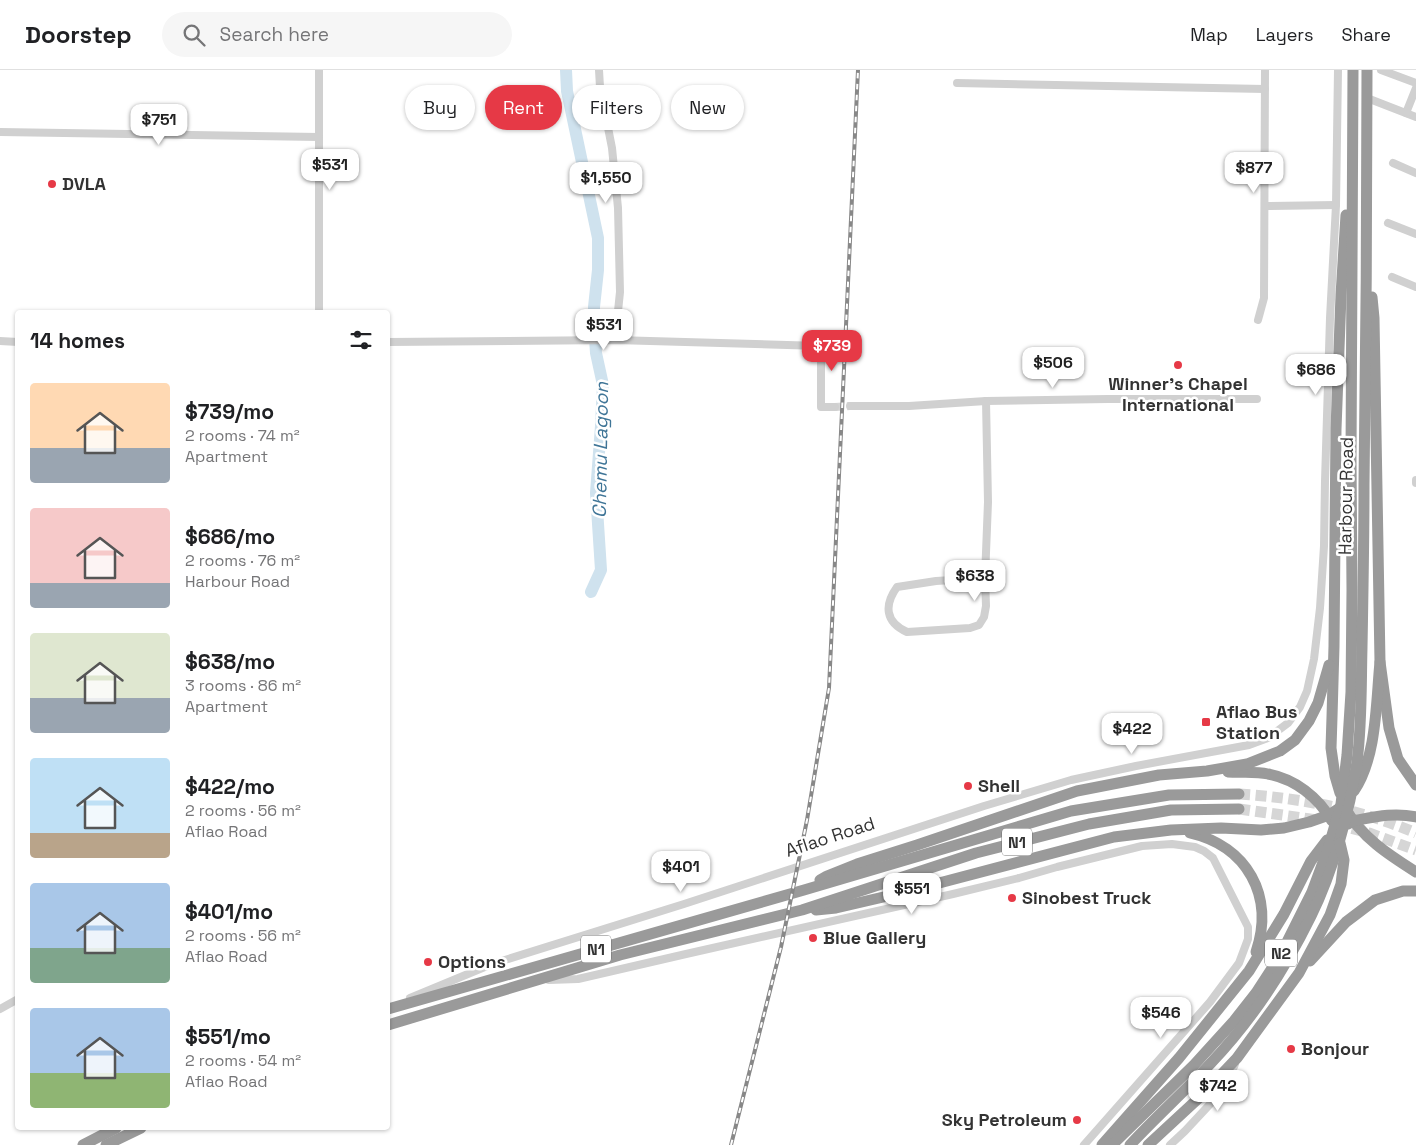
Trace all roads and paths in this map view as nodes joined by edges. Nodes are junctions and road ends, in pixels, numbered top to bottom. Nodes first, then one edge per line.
1 (319, 70) edge
2 (598, 70) edge
3 (1265, 70) edge
4 (1338, 70) edge
5 (1353, 70) edge
6 (1367, 70) edge
7 (1381, 70) edge
8 (957, 83) dead end
9 (1416, 83) edge
10 (1416, 88) edge
11 (1266, 89) junction
12 (1367, 98) junction
13 (1406, 113) junction
14 (1416, 117) edge
15 (0, 132) edge
16 (319, 137) junction
17 (1393, 163) dead end
18 (1416, 173) edge
19 (1353, 182) junction
20 (1336, 205) junction
21 (1265, 206) junction
22 (1388, 223) dead end
23 (1416, 234) edge
24 (1366, 271) junction
25 (1392, 278) dead end
26 (1416, 287) edge
27 (319, 310) edge
28 (1258, 320) dead end
29 (615, 340) junction
30 (0, 342) edge
31 (15, 342) edge
32 (390, 342) edge
33 (1257, 399) dead end
34 (986, 401) junction
35 (850, 406) tunnel mouth
36 (836, 407) tunnel mouth
37 (985, 578) junction
38 (1334, 646) junction
39 (1380, 662) junction
40 (1288, 723) joint
41 (1207, 771) junction
42 (1416, 784) edge
43 (1239, 794) tunnel mouth
44 (1344, 805) junction
45 (1238, 809) tunnel mouth
46 (1329, 815) junction
47 (1416, 818) edge
48 (1352, 821) junction
49 (1171, 830) junction
50 (1338, 830) junction
51 (1416, 872) edge
52 (804, 890) junction
53 (1416, 891) edge
54 (802, 910) junction
55 (1307, 913) junction
56 (1249, 971) junction
57 (1299, 973) junction
58 (537, 980) junction
59 (15, 1002) edge
60 (390, 1007) edge
61 (390, 1007) edge
62 (0, 1009) edge
63 (390, 1024) edge
64 (1237, 1058) junction
65 (112, 1130) edge
66 (137, 1130) edge
67 (1133, 1136) edge
68 (83, 1145) edge
69 (106, 1145) edge
70 (1084, 1145) edge
71 (1102, 1145) edge
72 (1112, 1145) edge
73 (1148, 1145) edge
74 (1170, 1145) edge

1 - 16 street
2 - 29 street
3 - 11 street
4 - 20 street, Harbour Road
5 - 19 highway, Harbour Road
6 - 12 highway, Harbour Road
7 - 9 street
8 - 11 street
10 - 13 street
11 - 21 street
12 - 13 street
12 - 24 highway, Harbour Road
13 - 14 street
15 - 16 street
16 - 27 street
17 - 18 street
19 - 38 highway
19 - 55 highway, Harbour Road
20 - 21 street
20 - 40 street, Harbour Road
21 - 28 street
22 - 23 street
24 - 39 highway
24 - 55 highway, Harbour Road
25 - 26 street
29 - 32 street
29 - 36 street
30 - 31 street
33 - 34 street
34 - 35 street
34 - 37 street
37 - 37 street
38 - 41 highway
38 - 44 highway
39 - 42 highway
39 - 44 highway
40 - 60 street, Aflao Road / N1
41 - 46 highway
41 - 52 highway
43 - 52 highway, Aflao Road / N1
44 - 46 highway
44 - 48 highway
45 - 54 highway, N1
46 - 49 highway
46 - 50 highway
47 - 48 highway
48 - 50 highway
48 - 51 highway
49 - 54 highway
49 - 56 highway
50 - 56 highway
50 - 57 highway
52 - 61 highway, Aflao Road / N1
53 - 57 highway
54 - 58 highway, N1
55 - 67 highway, N2
56 - 71 highway
57 - 64 highway
58 - 63 highway, N1
58 - 70 street
59 - 62 street
64 - 73 highway
64 - 74 street
65 - 68 highway
66 - 69 highway
67 - 72 highway, N2

